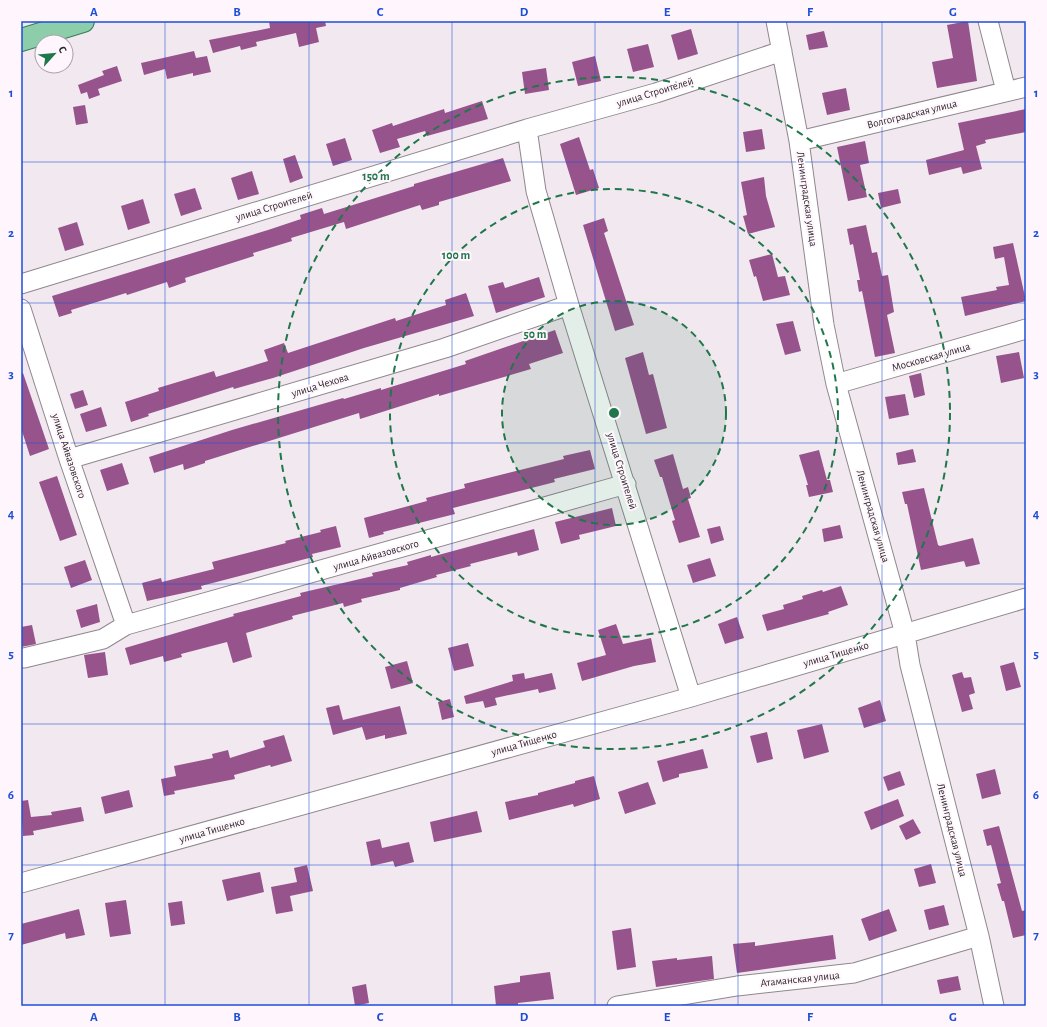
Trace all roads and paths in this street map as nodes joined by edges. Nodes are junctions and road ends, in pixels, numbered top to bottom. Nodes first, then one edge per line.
1 (83, 21) edge
2 (776, 21) edge
3 (988, 21) edge
4 (21, 40) edge
5 (782, 51) junction
6 (1026, 87) edge
7 (1006, 92) junction
8 (527, 129) junction
9 (799, 141) junction
10 (21, 284) edge
11 (569, 305) junction
12 (21, 309) edge
13 (1026, 329) edge
14 (836, 384) junction
15 (69, 459) junction
16 (626, 484) junction
17 (1026, 598) edge
18 (126, 625) junction
19 (905, 634) junction
20 (24, 658) dead end
21 (691, 696) junction
22 (21, 883) edge
23 (978, 936) junction
24 (617, 1006) edge
25 (994, 1006) edge

1 - 4 main road
2 - 5 street, Ленинградская улица
3 - 7 street
5 - 8 street, улица Строителей
5 - 9 street, Ленинградская улица
6 - 7 street, Волгоградская улица
7 - 9 street, Волгоградская улица
8 - 10 street, улица Строителей
8 - 11 street, улица Строителей
9 - 14 street, Ленинградская улица
11 - 15 street, улица Чехова
11 - 16 street, улица Строителей
12 - 15 street, улица Айвазовского
13 - 14 street, Московская улица
14 - 19 street, Ленинградская улица
15 - 18 street, улица Айвазовского
16 - 18 street, улица Айвазовского
16 - 21 street, улица Строителей
17 - 19 street, улица Тищенко
18 - 20 street, улица Айвазовского
19 - 21 street, улица Тищенко
19 - 23 street, Ленинградская улица
21 - 22 street, улица Тищенко
23 - 24 street, Атаманская улица
23 - 25 street, Ленинградская улица

